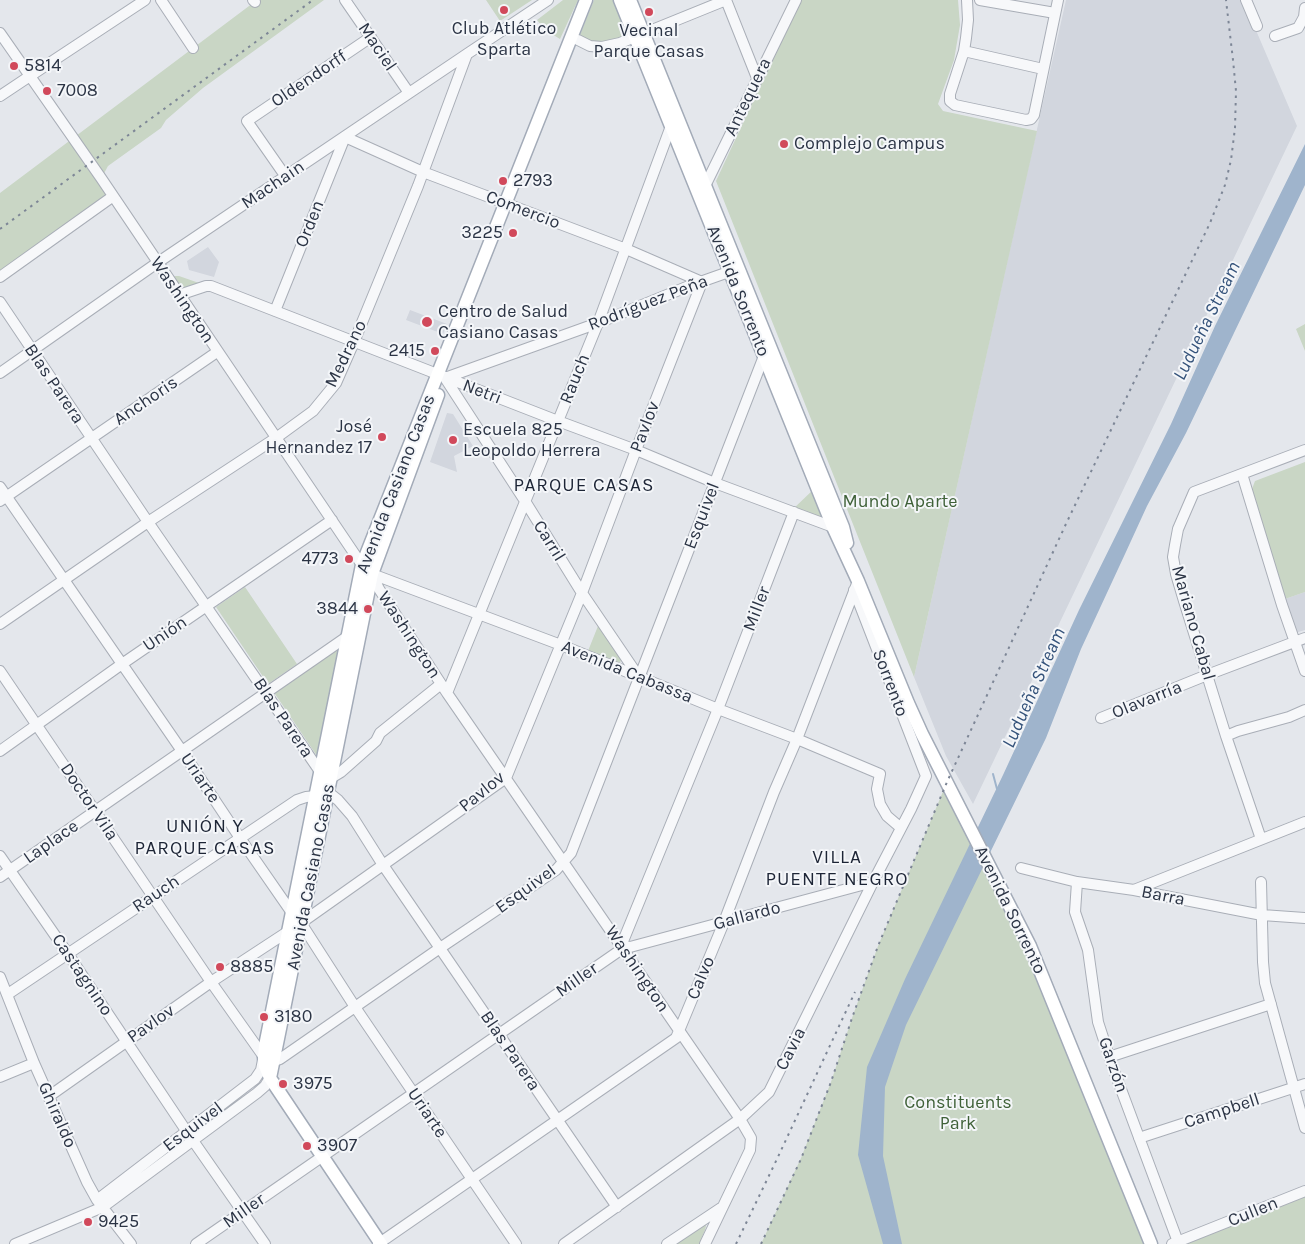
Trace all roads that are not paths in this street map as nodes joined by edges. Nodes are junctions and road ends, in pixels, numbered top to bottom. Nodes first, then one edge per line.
1 (145, 0) edge
2 (161, 0) edge
3 (345, 0) edge
4 (548, 0) edge
5 (586, 0) edge
6 (594, 0) edge
7 (620, 0) edge
8 (630, 0) edge
9 (726, 0) edge
10 (796, 0) edge
11 (967, 0) edge
12 (980, 0) edge
13 (1058, 0) edge
14 (1246, 0) edge
15 (1018, 3) edge
16 (1305, 8) edge
17 (1055, 14) junction
18 (1257, 26) dead end
19 (0, 33) edge
20 (639, 35) junction
21 (1274, 36) dead end
22 (370, 37) junction
23 (578, 40) junction
24 (193, 48) dead end
25 (964, 52) junction
26 (467, 54) junction
27 (1043, 69) junction
28 (30, 76) junction
29 (757, 78) junction
30 (409, 93) junction
31 (0, 96) edge
32 (676, 124) junction
33 (345, 137) junction
34 (423, 172) junction
35 (286, 177) junction
36 (701, 188) junction
37 (112, 197) junction
38 (509, 205) junction
39 (626, 250) junction
40 (157, 264) junction
41 (734, 270) junction
42 (0, 277) edge
43 (702, 282) junction
44 (179, 295) junction
45 (0, 302) edge
46 (275, 311) junction
47 (598, 323) junction
48 (354, 342) junction
49 (32, 351) junction
50 (217, 352) junction
51 (768, 354) junction
52 (0, 373) edge
53 (441, 376) junction
54 (558, 421) junction
55 (91, 438) junction
56 (276, 438) junction
57 (636, 450) junction
58 (1305, 450) edge
59 (1242, 474) junction
60 (715, 483) junction
61 (0, 487) edge
62 (3, 498) edge
63 (525, 501) junction
64 (794, 512) junction
65 (332, 520) junction
66 (148, 522) junction
67 (838, 527) junction
68 (367, 570) junction
69 (64, 580) junction
70 (856, 586) junction
71 (582, 593) junction
72 (206, 606) junction
73 (479, 614) junction
74 (0, 624) edge
75 (348, 636) junction
76 (1305, 638) edge
77 (1294, 642) junction
78 (561, 645) junction
79 (122, 664) junction
80 (0, 671) edge
81 (1305, 671) edge
82 (1207, 675) junction
83 (639, 677) junction
84 (444, 689) junction
85 (266, 693) junction
86 (718, 709) junction
87 (1305, 710) edge
88 (1101, 718) dead end
89 (36, 725) junction
90 (1226, 736) junction
91 (797, 739) junction
92 (0, 751) edge
93 (182, 751) junction
94 (926, 776) joint
95 (506, 778) junction
96 (324, 785) junction
97 (95, 811) junction
98 (1305, 822) edge
99 (901, 828) junction
100 (240, 838) junction
101 (1261, 839) junction
102 (0, 856) edge
103 (563, 862) junction
104 (383, 865) junction
105 (1021, 868) dead end
106 (10, 870) junction
107 (0, 877) edge
108 (873, 882) junction
109 (1077, 882) junction
110 (1261, 882) dead end
111 (1134, 890) junction
112 (153, 896) junction
113 (292, 913) junction
114 (1262, 915) junction
115 (1305, 918) edge
116 (724, 922) junction
117 (301, 923) junction
118 (289, 931) junction
119 (622, 946) junction
120 (440, 948) junction
121 (68, 954) junction
122 (0, 976) edge
123 (211, 982) junction
124 (8, 994) junction
125 (1271, 1004) junction
126 (355, 1007) junction
127 (679, 1030) junction
128 (500, 1035) junction
129 (126, 1042) junction
130 (1109, 1057) junction
131 (269, 1059) junction
132 (34, 1063) junction
133 (0, 1077) edge
134 (270, 1078) junction
135 (1305, 1084) edge
136 (1293, 1087) junction
137 (414, 1093) junction
138 (48, 1097) junction
139 (740, 1119) junction
140 (557, 1120) junction
141 (1305, 1128) edge
142 (190, 1136) junction
143 (1140, 1138) junction
144 (323, 1156) junction
145 (472, 1179) junction
146 (1305, 1191) edge
147 (100, 1203) junction
148 (617, 1207) junction
149 (722, 1208) junction
150 (243, 1212) junction
151 (1175, 1243) edge
152 (15, 1244) edge
153 (131, 1244) edge
154 (196, 1244) edge
155 (265, 1244) edge
156 (380, 1244) edge
157 (516, 1244) edge
158 (564, 1244) edge
159 (668, 1244) edge
160 (705, 1244) edge
161 (1151, 1244) edge

1 - 28 street
2 - 24 street
3 - 22 street, Maciel
4 - 26 street, Machain
5 - 38 main road, Avenida Casiano Casas
6 - 23 main road, Avenida Casiano Casas
7 - 20 main road, Avenida Sorrento
8 - 20 main road, Avenida Sorrento
9 - 20 street
9 - 29 street
10 - 29 street, Antequera
11 - 25 street
12 - 15 street
13 - 17 street
14 - 18 street
15 - 17 street
16 - 21 street
17 - 27 street
19 - 28 street, Washington
20 - 23 street
20 - 32 main road, Avenida Sorrento
22 - 30 street, Maciel
22 - 35 street, Oldendorff
23 - 38 main road, Avenida Casiano Casas
25 - 27 street
25 - 27 street
26 - 30 street, Machain
26 - 34 street, Medrano
28 - 31 street
28 - 37 street, Washington
29 - 36 street, Antequera
30 - 33 street, Machain
32 - 36 main road, Avenida Sorrento
32 - 39 street, Rauch
33 - 34 street, Comercio
33 - 35 street, Machain
33 - 46 street, Orden
34 - 38 street, Comercio
34 - 48 street, Medrano
35 - 40 street, Machain
36 - 41 main road, Avenida Sorrento
37 - 40 street, Washington
37 - 42 street
38 - 39 street, Comercio
38 - 53 main road, Avenida Casiano Casas
39 - 43 street, Comercio
39 - 47 street, Rauch
40 - 44 street, Washington
40 - 49 street, Machain
41 - 43 street, Rodríguez Peña
41 - 51 main road, Avenida Sorrento
43 - 47 street, Rodríguez Peña
43 - 57 street, Pavlov
44 - 46 street, Netri
44 - 50 street, Washington
45 - 49 street, Blas Parera
46 - 48 street, Netri
47 - 53 street, Rodríguez Peña
47 - 54 street, Rauch
48 - 53 street, Netri
48 - 56 street, Medrano
49 - 52 street, Machain
49 - 55 street, Blas Parera
50 - 55 street, Anchoris
50 - 56 street, Washington
51 - 60 street, Esquivel
51 - 67 main road, Avenida Sorrento
53 - 54 street, Netri
53 - 63 street, Carril
53 - 68 main road, Avenida Casiano Casas
54 - 57 street, Netri
54 - 63 street, Rauch
55 - 62 street, Anchoris
55 - 66 street, Blas Parera
56 - 65 street, Washington
56 - 66 street, Medrano
57 - 60 street, Netri
57 - 71 street, Pavlov
58 - 59 street, Mariano Cabal
59 - 77 street
59 - 82 street, Mariano Cabal
60 - 64 street, Netri
60 - 83 street, Esquivel
61 - 62 street, Uriarte
62 - 69 street, Uriarte
63 - 71 street, Carril
63 - 73 street, Rauch
64 - 67 street, Netri
64 - 86 street, Miller
65 - 68 street, Washington
65 - 72 street, Unión
66 - 69 street, Medrano
66 - 72 street, Blas Parera
67 - 70 main road, Avenida Sorrento
68 - 73 street, Avenida Cabassa
68 - 75 main road, Avenida Casiano Casas
68 - 84 street, Washington
68 - 96 main road, Avenida Casiano Casas
69 - 74 street, Medrano
69 - 79 street, Uriarte
70 - 91 street, Calvo
70 - 94 street, Sorrento
70 - 161 main road, Avenida Sorrento
71 - 78 street, Pavlov
71 - 83 street, Carril
72 - 79 street, Unión
72 - 85 street, Blas Parera
73 - 78 street, Avenida Cabassa
73 - 84 street, Rauch
75 - 85 street, Laplace
75 - 96 main road, Avenida Casiano Casas
76 - 77 street, Olavarría
77 - 81 street
77 - 82 street, Olavarría
78 - 83 street, Avenida Cabassa
78 - 95 street, Pavlov
79 - 89 street, Unión
79 - 93 street, Uriarte
80 - 89 street, Doctor Vila
82 - 88 street, Olavarría
82 - 90 street, Mariano Cabal
83 - 86 street, Avenida Cabassa
83 - 103 street, Esquivel
84 - 95 street, Washington
84 - 96 street, Rauch
85 - 93 street, Laplace
85 - 96 street, Blas Parera
86 - 91 street, Avenida Cabassa
86 - 119 street, Miller
87 - 90 street
89 - 92 street, Unión
89 - 97 street, Doctor Vila
90 - 101 street, Mariano Cabal
91 - 99 street, Avenida Cabassa
91 - 116 street, Calvo
93 - 97 street, Laplace
93 - 100 street, Uriarte
94 - 99 street, Cavia
95 - 103 street, Washington
95 - 104 street, Pavlov
96 - 100 street, Rauch
96 - 104 street, Blas Parera
96 - 113 main road, Avenida Casiano Casas
96 - 117 main road, Avenida Casiano Casas
97 - 106 street, Laplace
97 - 112 street, Doctor Vila
98 - 101 street
99 - 108 street, Cavia
100 - 112 street, Rauch
100 - 113 street, Uriarte
101 - 111 street
102 - 106 street, Castagnino
103 - 119 street, Washington
103 - 120 street, Esquivel
104 - 117 street, Pavlov
104 - 120 street, Blas Parera
105 - 109 street, Barra
106 - 107 street, Laplace
106 - 121 street, Castagnino
108 - 116 street, Gallardo
108 - 139 street, Cavia
109 - 111 street, Barra
109 - 130 street, Garzón
110 - 114 street
111 - 114 street, Barra
112 - 121 street, Rauch
112 - 123 street, Doctor Vila
113 - 117 street, Uriarte
113 - 118 main road, Avenida Casiano Casas
114 - 115 street, Barra
114 - 125 street
116 - 119 street, Gallardo
116 - 127 street, Calvo
117 - 118 street, Pavlov
117 - 126 street, Uriarte
117 - 131 main road, Avenida Casiano Casas
118 - 123 street, Pavlov
118 - 131 main road, Avenida Casiano Casas
119 - 127 street, Washington
119 - 128 street, Miller
120 - 126 street, Esquivel
120 - 128 street, Blas Parera
121 - 124 street, Rauch
121 - 129 street, Castagnino
122 - 124 street, Ghiraldo
123 - 129 street, Pavlov
123 - 131 street, Doctor Vila
124 - 132 street, Ghiraldo
125 - 130 street
125 - 136 street
126 - 131 street, Esquivel
126 - 137 street, Uriarte
127 - 139 street, Washington
127 - 140 street, Calvo
128 - 137 street, Miller
128 - 140 street, Blas Parera
129 - 138 street, Pavlov
129 - 142 street, Castagnino
130 - 143 street, Garzón
131 - 134 main road, Avenida Casiano Casas
131 - 142 street, Esquivel
132 - 133 street
132 - 138 street, Ghiraldo
134 - 142 street, Esquivel
134 - 144 main road
135 - 136 street, Campbell
136 - 141 street
136 - 143 street, Campbell
137 - 144 street, Miller
137 - 145 street, Uriarte
138 - 147 street, Ghiraldo
139 - 148 street, Cavia
139 - 149 street, Washington
140 - 145 street, Calvo
140 - 148 street, Blas Parera
142 - 147 street, Esquivel
142 - 150 street, Castagnino
143 - 151 street, Garzón
144 - 150 street, Miller
144 - 156 main road
145 - 156 street, Calvo
145 - 157 street, Uriarte
146 - 151 street, Cullen
147 - 152 street, Esquivel
147 - 153 street, Ghiraldo
148 - 158 street, Cavia
149 - 159 street
149 - 160 street
150 - 154 street, Miller
150 - 155 street, Castagnino

